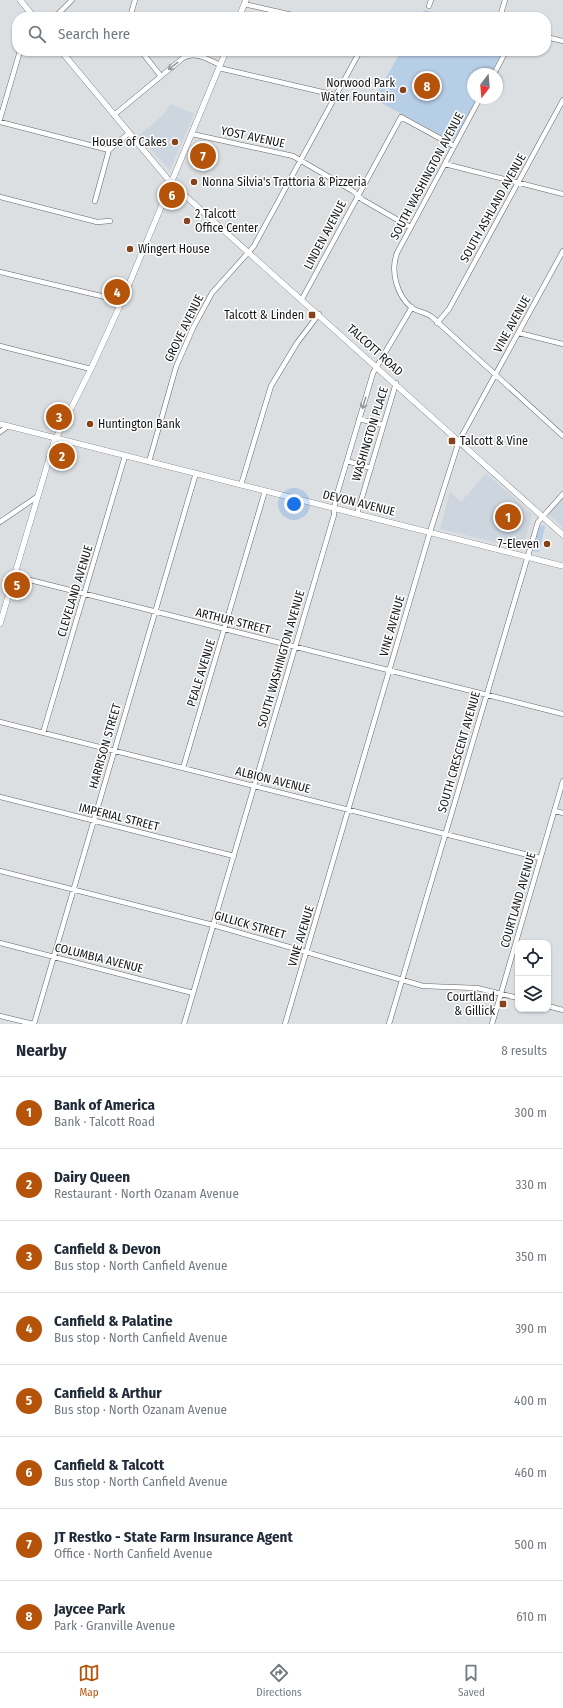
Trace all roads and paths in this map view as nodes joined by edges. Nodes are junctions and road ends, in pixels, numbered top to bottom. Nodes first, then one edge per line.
1 (20, 0) edge
2 (72, 0) edge
3 (135, 0) edge
4 (431, 0) edge
5 (505, 0) edge
6 (245, 2) edge
7 (429, 6) dead end
8 (29, 12) edge
9 (60, 12) edge
10 (131, 12) edge
11 (241, 12) edge
12 (282, 12) edge
13 (501, 12) edge
14 (551, 38) edge
15 (563, 42) edge
16 (19, 56) edge
17 (65, 56) edge
18 (145, 56) edge
19 (188, 56) edge
20 (198, 56) edge
21 (224, 56) edge
22 (357, 56) edge
23 (503, 56) edge
24 (220, 66) junction
25 (497, 68) edge
26 (160, 75) junction
27 (335, 96) junction
28 (563, 100) edge
29 (477, 104) edge
30 (114, 115) junction
31 (0, 119) edge
32 (0, 122) edge
33 (129, 133) junction
34 (192, 134) junction
35 (454, 146) junction
36 (109, 150) junction
37 (300, 161) junction
38 (445, 164) junction
39 (171, 183) junction
40 (518, 183) junction
41 (563, 194) edge
42 (358, 195) junction
43 (0, 197) edge
44 (95, 201) dead end
45 (110, 221) dead end
46 (410, 227) junction
47 (248, 251) junction
48 (563, 251) edge
49 (0, 272) edge
50 (302, 299) junction
51 (122, 301) junction
52 (412, 307) junction
53 (319, 314) junction
54 (437, 323) junction
55 (519, 333) junction
56 (563, 344) edge
57 (0, 346) edge
58 (377, 367) junction
59 (91, 369) junction
60 (495, 376) junction
61 (396, 383) junction
62 (359, 419) junction
63 (0, 424) edge
64 (383, 425) junction
65 (8, 426) junction
66 (0, 432) edge
67 (563, 436) edge
68 (56, 438) junction
69 (459, 441) junction
70 (126, 456) junction
71 (347, 461) junction
72 (150, 462) junction
73 (371, 468) junction
74 (196, 473) junction
75 (241, 485) junction
76 (265, 491) junction
77 (563, 494) edge
78 (38, 496) junction
79 (334, 508) junction
80 (357, 514) junction
81 (543, 517) junction
82 (0, 522) edge
83 (430, 532) junction
84 (563, 535) edge
85 (527, 557) junction
86 (563, 566) edge
87 (14, 576) junction
88 (84, 594) junction
89 (155, 612) junction
90 (2, 614) edge
91 (0, 624) edge
92 (225, 629) junction
93 (295, 647) junction
94 (390, 671) junction
95 (486, 695) junction
96 (563, 714) edge
97 (0, 722) edge
98 (43, 733) junction
99 (114, 751) junction
100 (183, 768) junction
101 (563, 781) edge
102 (254, 786) junction
103 (0, 796) edge
104 (349, 810) junction
105 (555, 810) junction
106 (563, 813) edge
107 (94, 820) junction
108 (445, 834) junction
109 (234, 856) junction
110 (540, 858) junction
111 (0, 871) edge
112 (73, 890) junction
113 (213, 925) junction
114 (0, 943) edge
115 (306, 952) junction
116 (53, 957) junction
117 (402, 981) junction
118 (193, 993) junction
119 (501, 994) junction
120 (515, 997) edge
121 (551, 1007) edge
122 (563, 1010) edge
123 (0, 1016) edge
124 (33, 1024) edge
125 (184, 1024) edge
126 (285, 1024) edge
127 (389, 1024) edge
128 (492, 1024) edge

1 - 8 street
2 - 9 street
3 - 10 street
4 - 7 street
5 - 13 street
6 - 11 street
6 - 12 street
14 - 15 street
16 - 31 street
17 - 30 street, TALCOTT ROAD
18 - 26 street
19 -> 26 street
24 -> 20 street
21 - 24 street
22 - 27 street, GROVE AVENUE
23 - 25 street
24 - 27 street
24 - 34 street
26 - 30 street
27 - 37 street, GROVE AVENUE
28 - 40 street, SOUTH ASHLAND AVENUE
29 - 35 street, SOUTH WASHINGTON AVENUE
30 - 33 street, TALCOTT ROAD
32 - 36 street
33 - 36 street
33 - 39 street, TALCOTT ROAD
34 - 37 street, YOST AVENUE
34 - 39 street
35 - 38 street, SOUTH WASHINGTON AVENUE
35 - 42 street, LINDEN AVENUE
36 - 44 street
37 - 42 street, YOST AVENUE
37 - 47 street, GROVE AVENUE
38 - 40 street
38 - 46 street, SOUTH WASHINGTON AVENUE
39 - 47 street, TALCOTT ROAD
39 - 51 street
40 - 41 street
40 - 54 street, SOUTH ASHLAND AVENUE
42 - 46 street, YOST AVENUE
42 - 50 street, LINDEN AVENUE
43 - 45 street
46 - 52 street, SOUTH WASHINGTON AVENUE
47 - 50 street, TALCOTT ROAD
47 - 72 street, GROVE AVENUE
48 - 55 street, VINE AVENUE
49 - 51 street
50 - 53 street, TALCOTT ROAD
51 - 59 street
52 - 54 street
52 - 58 street, SOUTH WASHINGTON AVENUE
53 - 58 street, TALCOTT ROAD
53 - 75 street
54 - 60 street
55 - 56 street
55 - 60 street, VINE AVENUE
57 - 59 street
58 - 61 street, TALCOTT ROAD
58 -> 62 street, SOUTH WASHINGTON AVENUE
59 - 68 street
60 - 67 street
60 - 69 street, VINE AVENUE
61 - 64 street, WASHINGTON PLACE
61 - 69 street, TALCOTT ROAD
62 - 64 street
62 - 71 street, SOUTH WASHINGTON AVENUE
63 - 65 street, DEVON AVENUE
64 - 73 street, WASHINGTON PLACE
65 - 66 street
65 - 68 street, DEVON AVENUE
68 - 70 street, DEVON AVENUE
68 - 78 street
69 - 81 street, TALCOTT ROAD
69 - 83 street, VINE AVENUE
70 - 72 street, DEVON AVENUE
70 - 88 street, CLEVELAND AVENUE
71 - 73 street
71 - 79 street, SOUTH WASHINGTON AVENUE
72 - 74 street, DEVON AVENUE
73 - 80 street, WASHINGTON PLACE
74 - 75 street, DEVON AVENUE
74 - 89 street, HARRISON STREET
75 - 76 street, DEVON AVENUE
76 - 79 street, DEVON AVENUE
76 - 92 street, PEALE AVENUE
77 - 81 street, SOUTH CRESCENT AVENUE
78 - 82 street
78 - 87 street
79 - 80 street, DEVON AVENUE
79 - 93 street, SOUTH WASHINGTON AVENUE
80 - 83 street, DEVON AVENUE
81 - 84 street, TALCOTT ROAD
81 - 85 street, SOUTH CRESCENT AVENUE
83 - 85 street, DEVON AVENUE
83 - 94 street, VINE AVENUE
85 - 86 street, DEVON AVENUE
85 - 95 street, SOUTH CRESCENT AVENUE
87 - 88 street, ARTHUR STREET
87 - 90 street
88 - 89 street, ARTHUR STREET
88 - 98 street, CLEVELAND AVENUE
89 - 92 street, ARTHUR STREET
89 - 99 street, HARRISON STREET
90 - 91 street
92 - 93 street, ARTHUR STREET
92 - 100 street, PEALE AVENUE
93 - 94 street, ARTHUR STREET
93 - 102 street, SOUTH WASHINGTON AVENUE
94 - 95 street, ARTHUR STREET
94 - 104 street, VINE AVENUE
95 - 96 street, ARTHUR STREET
95 - 108 street, SOUTH CRESCENT AVENUE
97 - 98 street, ALBION AVENUE
98 - 99 street, ALBION AVENUE
99 - 100 street, ALBION AVENUE
99 - 107 street, HARRISON STREET
100 - 102 street, ALBION AVENUE
101 - 105 street, COURTLAND AVENUE
102 - 104 street, ALBION AVENUE
102 - 109 street, SOUTH WASHINGTON AVENUE
103 - 107 street, IMPERIAL STREET
104 - 108 street, ALBION AVENUE
104 - 115 street, VINE AVENUE
105 - 106 street
105 - 110 street, COURTLAND AVENUE
107 - 109 street, IMPERIAL STREET
107 - 112 street, HARRISON STREET
108 - 110 street, ALBION AVENUE
108 - 117 street, SOUTH CRESCENT AVENUE
109 - 113 street, SOUTH WASHINGTON AVENUE
110 - 119 street, COURTLAND AVENUE
111 - 112 street, GILLICK STREET
112 - 113 street, GILLICK STREET
112 - 116 street, HARRISON STREET
113 - 115 street, GILLICK STREET
113 - 118 street, SOUTH WASHINGTON AVENUE
114 - 116 street, COLUMBIA AVENUE
115 - 117 street, GILLICK STREET
115 - 126 street, VINE AVENUE
116 - 118 street, COLUMBIA AVENUE
116 - 124 street, HARRISON STREET
117 - 119 street, GILLICK STREET
117 - 127 street, SOUTH CRESCENT AVENUE
118 - 125 street, SOUTH WASHINGTON AVENUE
119 - 120 street, GILLICK STREET
119 - 128 street, COURTLAND AVENUE
121 - 122 street
123 - 124 street

